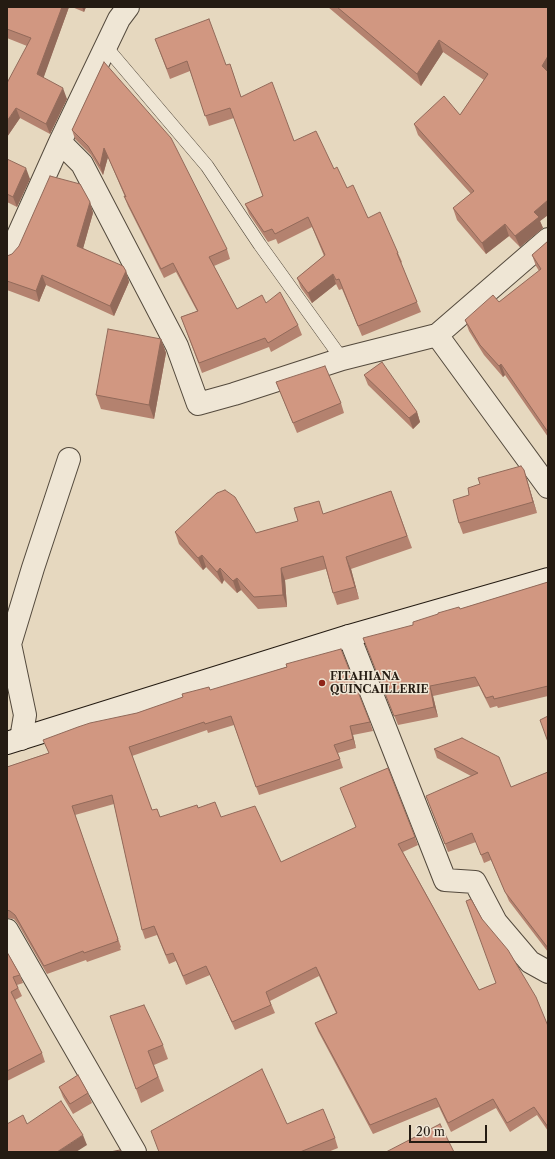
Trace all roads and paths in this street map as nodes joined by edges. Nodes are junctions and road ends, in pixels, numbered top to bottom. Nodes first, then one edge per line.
1 (128, 7) edge
2 (106, 47) junction
3 (60, 142) junction
4 (548, 239) edge
5 (7, 255) edge
6 (437, 335) junction
7 (342, 359) junction
8 (68, 459) dead end
9 (548, 486) edge
10 (548, 579) edge
11 (349, 636) junction
12 (14, 741) edge
13 (7, 930) edge
14 (548, 972) edge
15 (135, 1152) edge

1 - 2 street
2 - 3 street
2 - 7 lane
3 - 5 street
3 - 7 street
4 - 6 street
6 - 7 street
6 - 9 street
8 - 12 street
10 - 11 street
11 - 12 street
11 - 14 street
13 - 15 street

